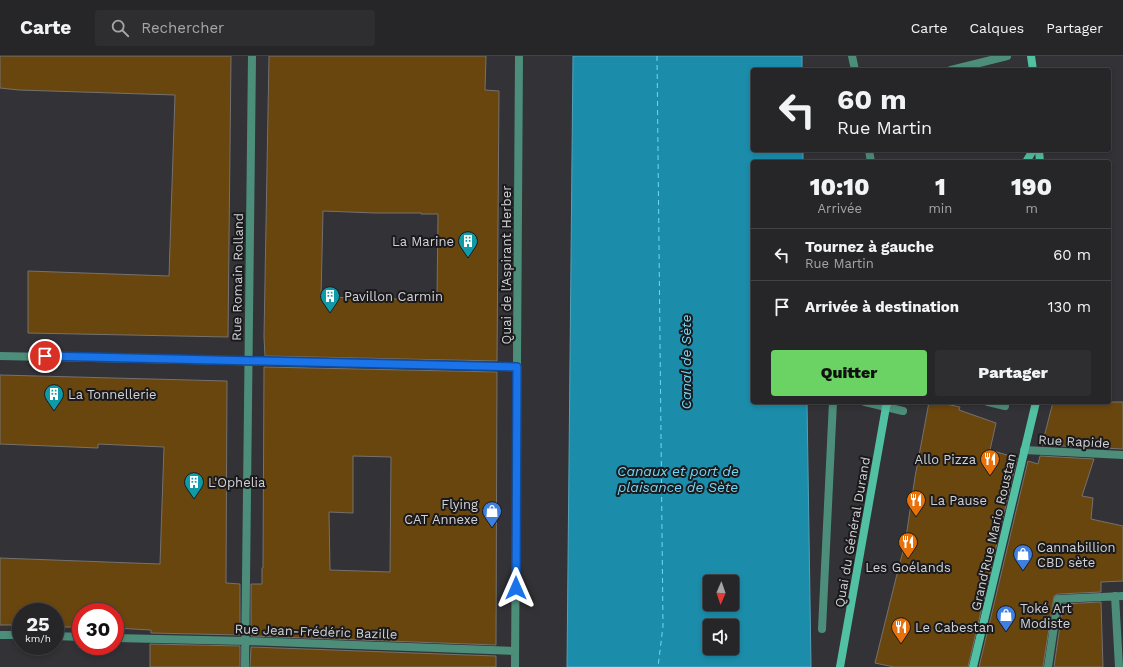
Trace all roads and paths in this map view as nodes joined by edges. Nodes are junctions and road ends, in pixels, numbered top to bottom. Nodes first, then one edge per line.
1 (252, 56) edge
2 (519, 56) edge
3 (852, 56) edge
4 (1007, 56) edge
5 (1031, 56) edge
6 (855, 68) edge
7 (959, 68) edge
8 (1033, 68) edge
9 (0, 356) edge
10 (248, 361) junction
11 (517, 367) junction
12 (833, 404) edge
13 (996, 404) edge
14 (1036, 404) edge
15 (887, 405) edge
16 (1005, 406) dead end
17 (903, 411) dead end
18 (1024, 450) junction
19 (1123, 455) edge
20 (1119, 596) edge
21 (822, 629) dead end
22 (0, 635) edge
23 (12, 635) edge
24 (124, 638) edge
25 (246, 641) junction
26 (515, 651) junction
27 (245, 667) edge
28 (515, 667) edge
29 (840, 667) edge
30 (973, 667) edge
31 (1048, 667) edge
32 (1119, 667) edge

1 - 10 street, Rue Romain Rolland
2 - 11 street, Quai de l'Aspirant Herber
3 - 6 street
4 - 7 street
5 - 8 main road
9 - 10 street
10 - 11 street
10 - 25 street, Rue Romain Rolland
11 - 26 street, Quai de l'Aspirant Herber
12 - 21 street
13 - 16 street
14 - 18 main road, Grand'Rue Mario Roustan
15 - 17 street
15 - 29 main road, Quai du Général Durand
18 - 19 street, Rue Rapide
18 - 30 main road, Grand'Rue Mario Roustan
20 - 31 street
20 - 32 street
22 - 23 street
24 - 25 street, Rue Jean-Frédéric Bazille
25 - 26 street, Rue Jean-Frédéric Bazille
25 - 27 street, Rue Romain Rolland
26 - 28 street, Quai de l'Aspirant Herber

